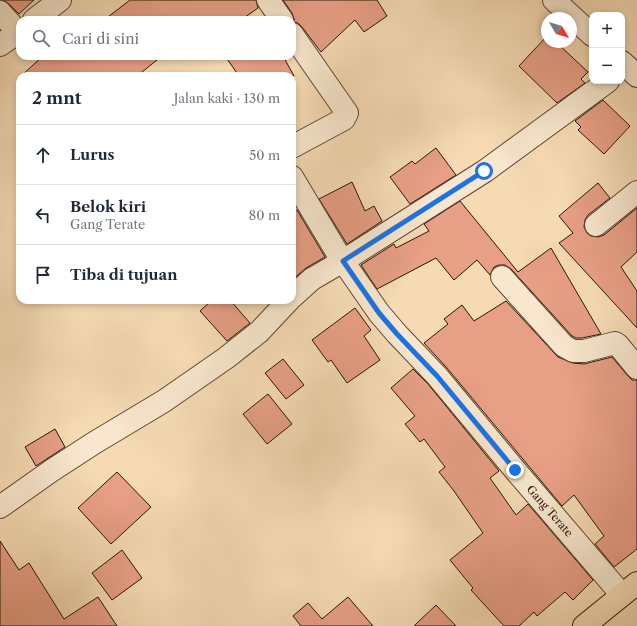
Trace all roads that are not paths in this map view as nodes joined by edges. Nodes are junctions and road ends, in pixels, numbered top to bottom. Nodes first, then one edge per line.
1 (60, 0) edge
2 (268, 0) edge
3 (554, 0) edge
4 (0, 12) edge
5 (39, 16) edge
6 (279, 16) edge
7 (16, 23) edge
8 (589, 32) edge
9 (16, 34) edge
10 (296, 40) edge
11 (0, 45) edge
12 (604, 84) edge
13 (296, 145) edge
14 (296, 184) edge
15 (637, 192) edge
16 (596, 225) dead end
17 (343, 261) junction
18 (502, 277) dead end
19 (296, 293) edge
20 (285, 304) edge
21 (637, 368) edge
22 (0, 507) edge
23 (630, 589) edge
24 (584, 626) edge

1 - 5 street
2 - 6 street
3 - 8 street
4 - 7 street
9 - 11 street
10 - 13 street
12 - 17 street
14 - 17 street, Gang Terate
15 - 16 street
17 - 19 street
17 - 23 street, Gang Terate
18 - 21 street
20 - 22 street
23 - 24 main road

